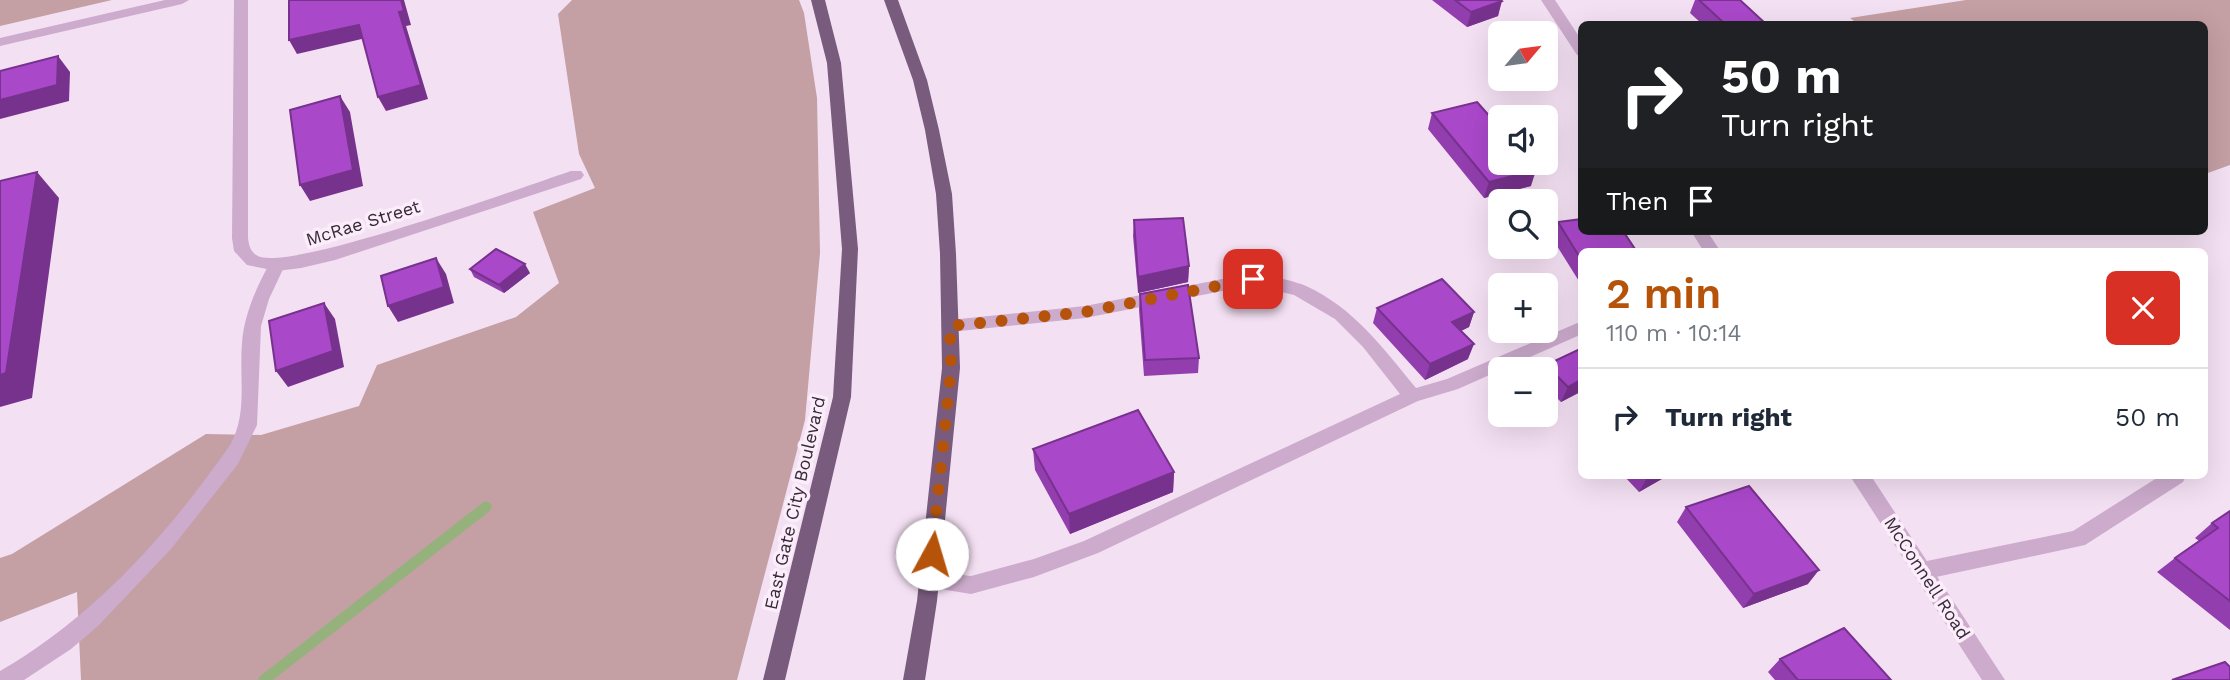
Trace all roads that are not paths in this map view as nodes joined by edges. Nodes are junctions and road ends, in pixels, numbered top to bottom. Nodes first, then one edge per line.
1 (182, 0) edge
2 (242, 0) edge
3 (818, 0) edge
4 (891, 0) edge
5 (1548, 0) edge
6 (0, 42) edge
7 (1578, 46) edge
8 (576, 174) dead end
9 (277, 265) junction
10 (950, 326) junction
11 (1578, 329) edge
12 (1412, 396) junction
13 (1862, 479) edge
14 (2171, 479) edge
15 (1922, 571) junction
16 (929, 580) junction
17 (4, 680) edge
18 (774, 680) edge
19 (914, 680) edge
20 (1994, 680) edge

1 - 6 street
2 - 9 street, McRae Street
3 - 18 main road, East Gate City Boulevard
4 - 10 main road
5 - 7 street
8 - 9 street, McRae Street
9 - 17 street
10 - 12 street
10 - 16 main road
11 - 12 street
12 - 16 street
13 - 15 street, McConnell Road
14 - 15 street
15 - 20 street, McConnell Road
16 - 19 main road

